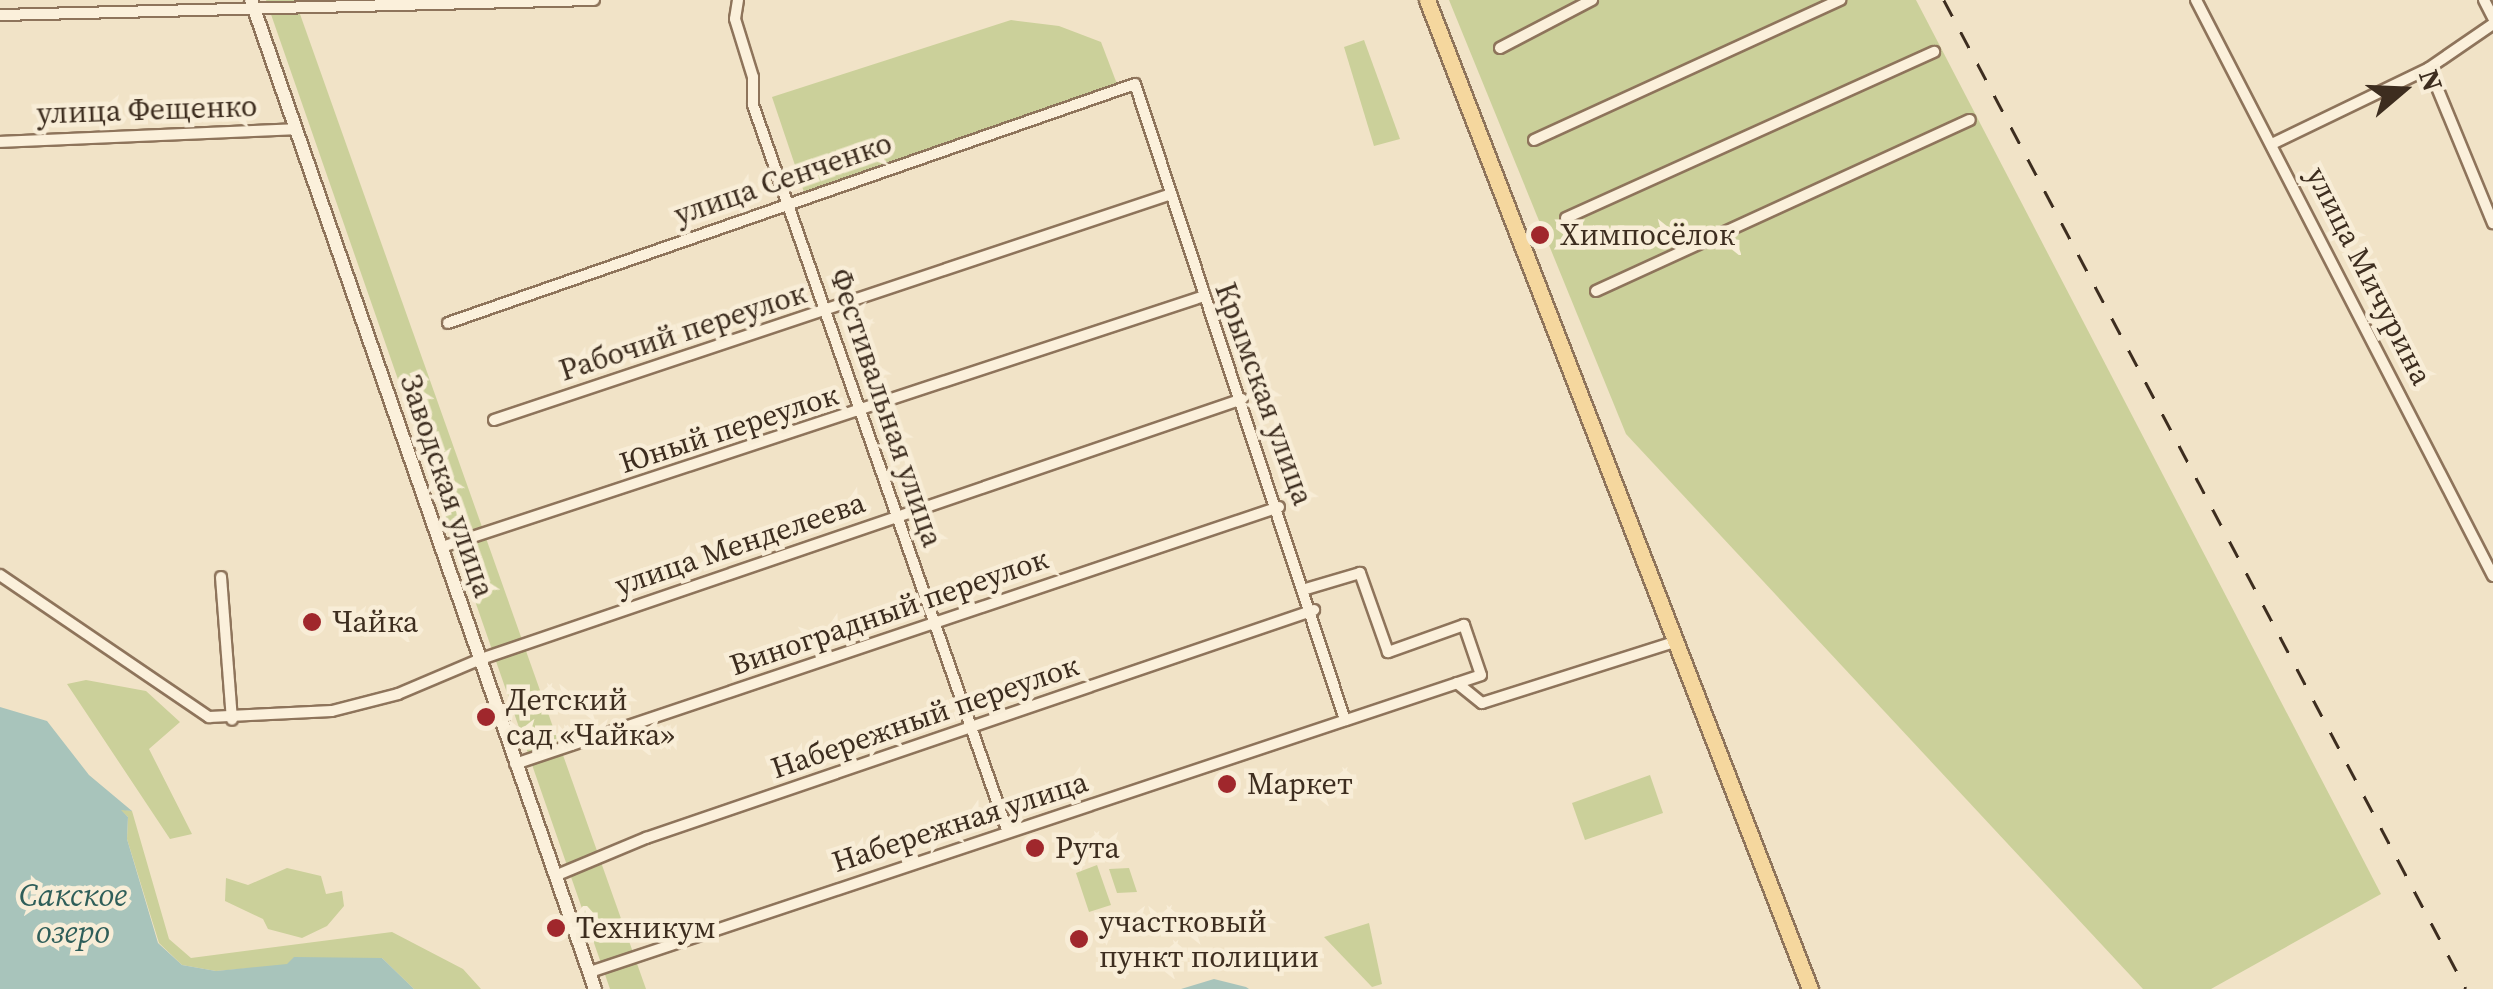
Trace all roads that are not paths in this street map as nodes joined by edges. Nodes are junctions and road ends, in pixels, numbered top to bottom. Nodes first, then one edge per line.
1 (594, 0) edge
2 (738, 0) edge
3 (1427, 0) edge
4 (1592, 0) edge
5 (1840, 0) edge
6 (2196, 0) edge
7 (2484, 0) edge
8 (253, 5) edge
9 (0, 15) edge
10 (2493, 21) edge
11 (1500, 48) dead end
12 (1934, 52) dead end
13 (2429, 68) junction
14 (1135, 84) joint
15 (1970, 120) dead end
16 (295, 129) junction
17 (1534, 140) dead end
18 (0, 142) edge
19 (2274, 143) junction
20 (1171, 194) junction
21 (788, 204) junction
22 (1566, 218) dead end
23 (2493, 223) edge
24 (1596, 290) dead end
25 (1202, 297) junction
26 (826, 311) junction
27 (448, 323) dead end
28 (1242, 399) junction
29 (862, 412) junction
30 (494, 420) dead end
31 (1279, 507) junction
32 (898, 516) junction
33 (442, 547) junction
34 (0, 575) edge
35 (2493, 576) edge
36 (222, 577) dead end
37 (1306, 589) junction
38 (1314, 610) junction
39 (935, 622) junction
40 (1677, 641) junction
41 (481, 659) junction
42 (1457, 683) junction
43 (232, 720) junction
44 (1346, 720) junction
45 (971, 728) junction
46 (515, 764) junction
47 (1007, 830) junction
48 (555, 876) junction
49 (590, 972) junction
50 (595, 989) edge
51 (1810, 989) edge

1 - 8 street
2 - 21 street, Фестивальная улица
3 - 40 main road
4 - 11 street
5 - 17 street
6 - 19 street, улица Мичурина
7 - 10 street
8 - 9 street
8 - 16 street, Заводская улица
10 - 13 street
12 - 22 street
13 - 19 street
13 - 23 street
14 - 20 street, Крымская улица
14 - 21 street, улица Сенченко
15 - 24 street
16 - 18 street, улица Фещенко
16 - 33 street, Заводская улица
19 - 35 street, улица Мичурина
20 - 25 street, Крымская улица
20 - 26 street, Рабочий переулок
21 - 26 street, Фестивальная улица
21 - 27 street, улица Сенченко
25 - 28 street, Крымская улица
25 - 29 street, Юный переулок
26 - 29 street, Фестивальная улица
26 - 30 street, Рабочий переулок
28 - 31 street, Крымская улица
28 - 32 street, улица Менделеева
29 - 32 street, Фестивальная улица
29 - 33 street, Юный переулок
31 - 37 street, Крымская улица
31 - 39 street, Виноградный переулок
32 - 39 street, Фестивальная улица
32 - 41 street, улица Менделеева
33 - 41 street, Заводская улица
34 - 43 street
36 - 43 street
37 - 38 street, Крымская улица
37 - 42 street
38 - 44 street, Крымская улица
38 - 45 street, Набережный переулок
39 - 45 street, Фестивальная улица
39 - 46 street, Виноградный переулок
40 - 42 street
40 - 51 main road
41 - 43 street, улица Менделеева
41 - 46 street, Заводская улица
42 - 44 street, Набережная улица
44 - 47 street, Набережная улица
45 - 47 street, Фестивальная улица
45 - 48 street, Набережный переулок
46 - 48 street, Заводская улица
47 - 49 street, Набережная улица
48 - 49 street, Заводская улица
49 - 50 street, Заводская улица

